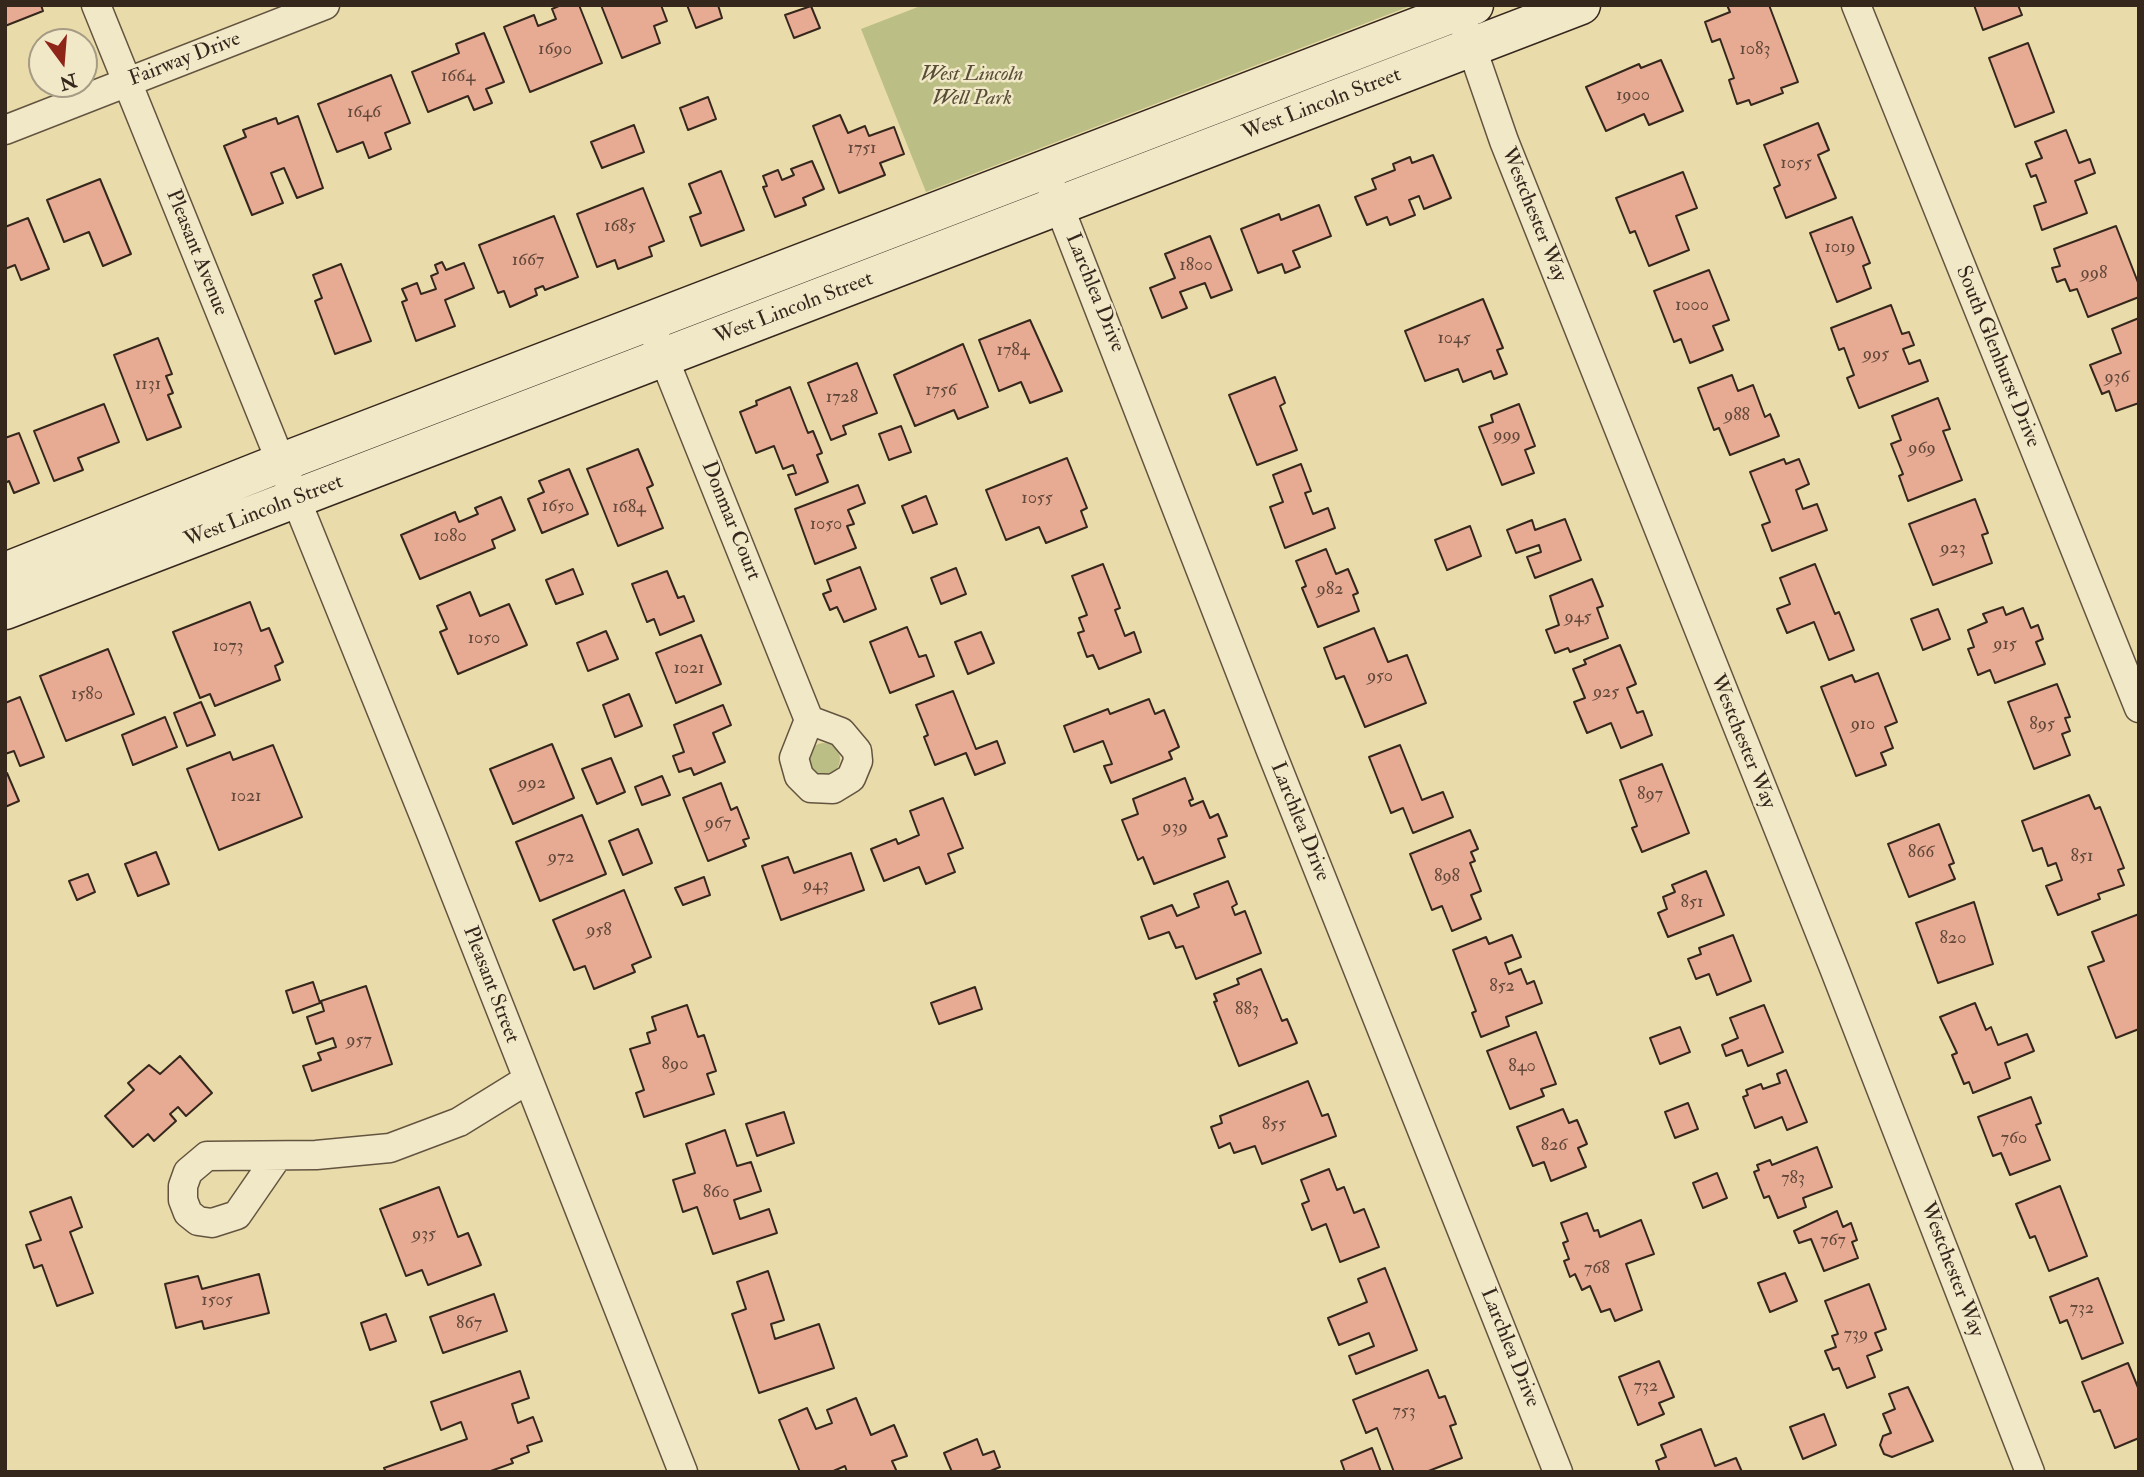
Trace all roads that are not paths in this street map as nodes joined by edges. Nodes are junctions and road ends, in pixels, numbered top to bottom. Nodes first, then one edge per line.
1 (96, 5) edge
2 (325, 5) edge
3 (1581, 5) edge
4 (1856, 5) edge
5 (1466, 8) edge
6 (1472, 47) junction
7 (127, 82) junction
8 (5, 130) edge
9 (1045, 169) junction
10 (1060, 206) junction
11 (650, 323) junction
12 (664, 359) junction
13 (280, 463) junction
14 (295, 500) junction
15 (5, 572) edge
16 (5, 610) edge
17 (2139, 708) edge
18 (808, 720) dead end
19 (527, 1080) junction
20 (277, 1157) dead end
21 (683, 1472) edge
22 (1558, 1472) edge
23 (2030, 1472) edge

1 - 7 street, Pleasant Avenue
2 - 7 street, Fairway Drive
3 - 6 street, West Lincoln Street
4 - 17 street, South Glenhurst Drive
5 - 6 street, Westchester Way
5 - 9 street, West Lincoln Street
6 - 10 street, West Lincoln Street
6 - 23 street, Westchester Way
7 - 8 street, Fairway Drive
7 - 13 street, Pleasant Avenue
9 - 10 street, Larchlea Drive
9 - 11 street, West Lincoln Street
10 - 12 street, West Lincoln Street
10 - 22 street, Larchlea Drive
11 - 12 street, Donmar Court
11 - 13 street, West Lincoln Street
12 - 14 street, West Lincoln Street
12 - 18 street, Donmar Court
13 - 14 street, Pleasant Avenue
13 - 15 street, West Lincoln Street
14 - 16 street, West Lincoln Street
14 - 19 street, Pleasant Street
19 - 20 street
19 - 21 street, Pleasant Street

